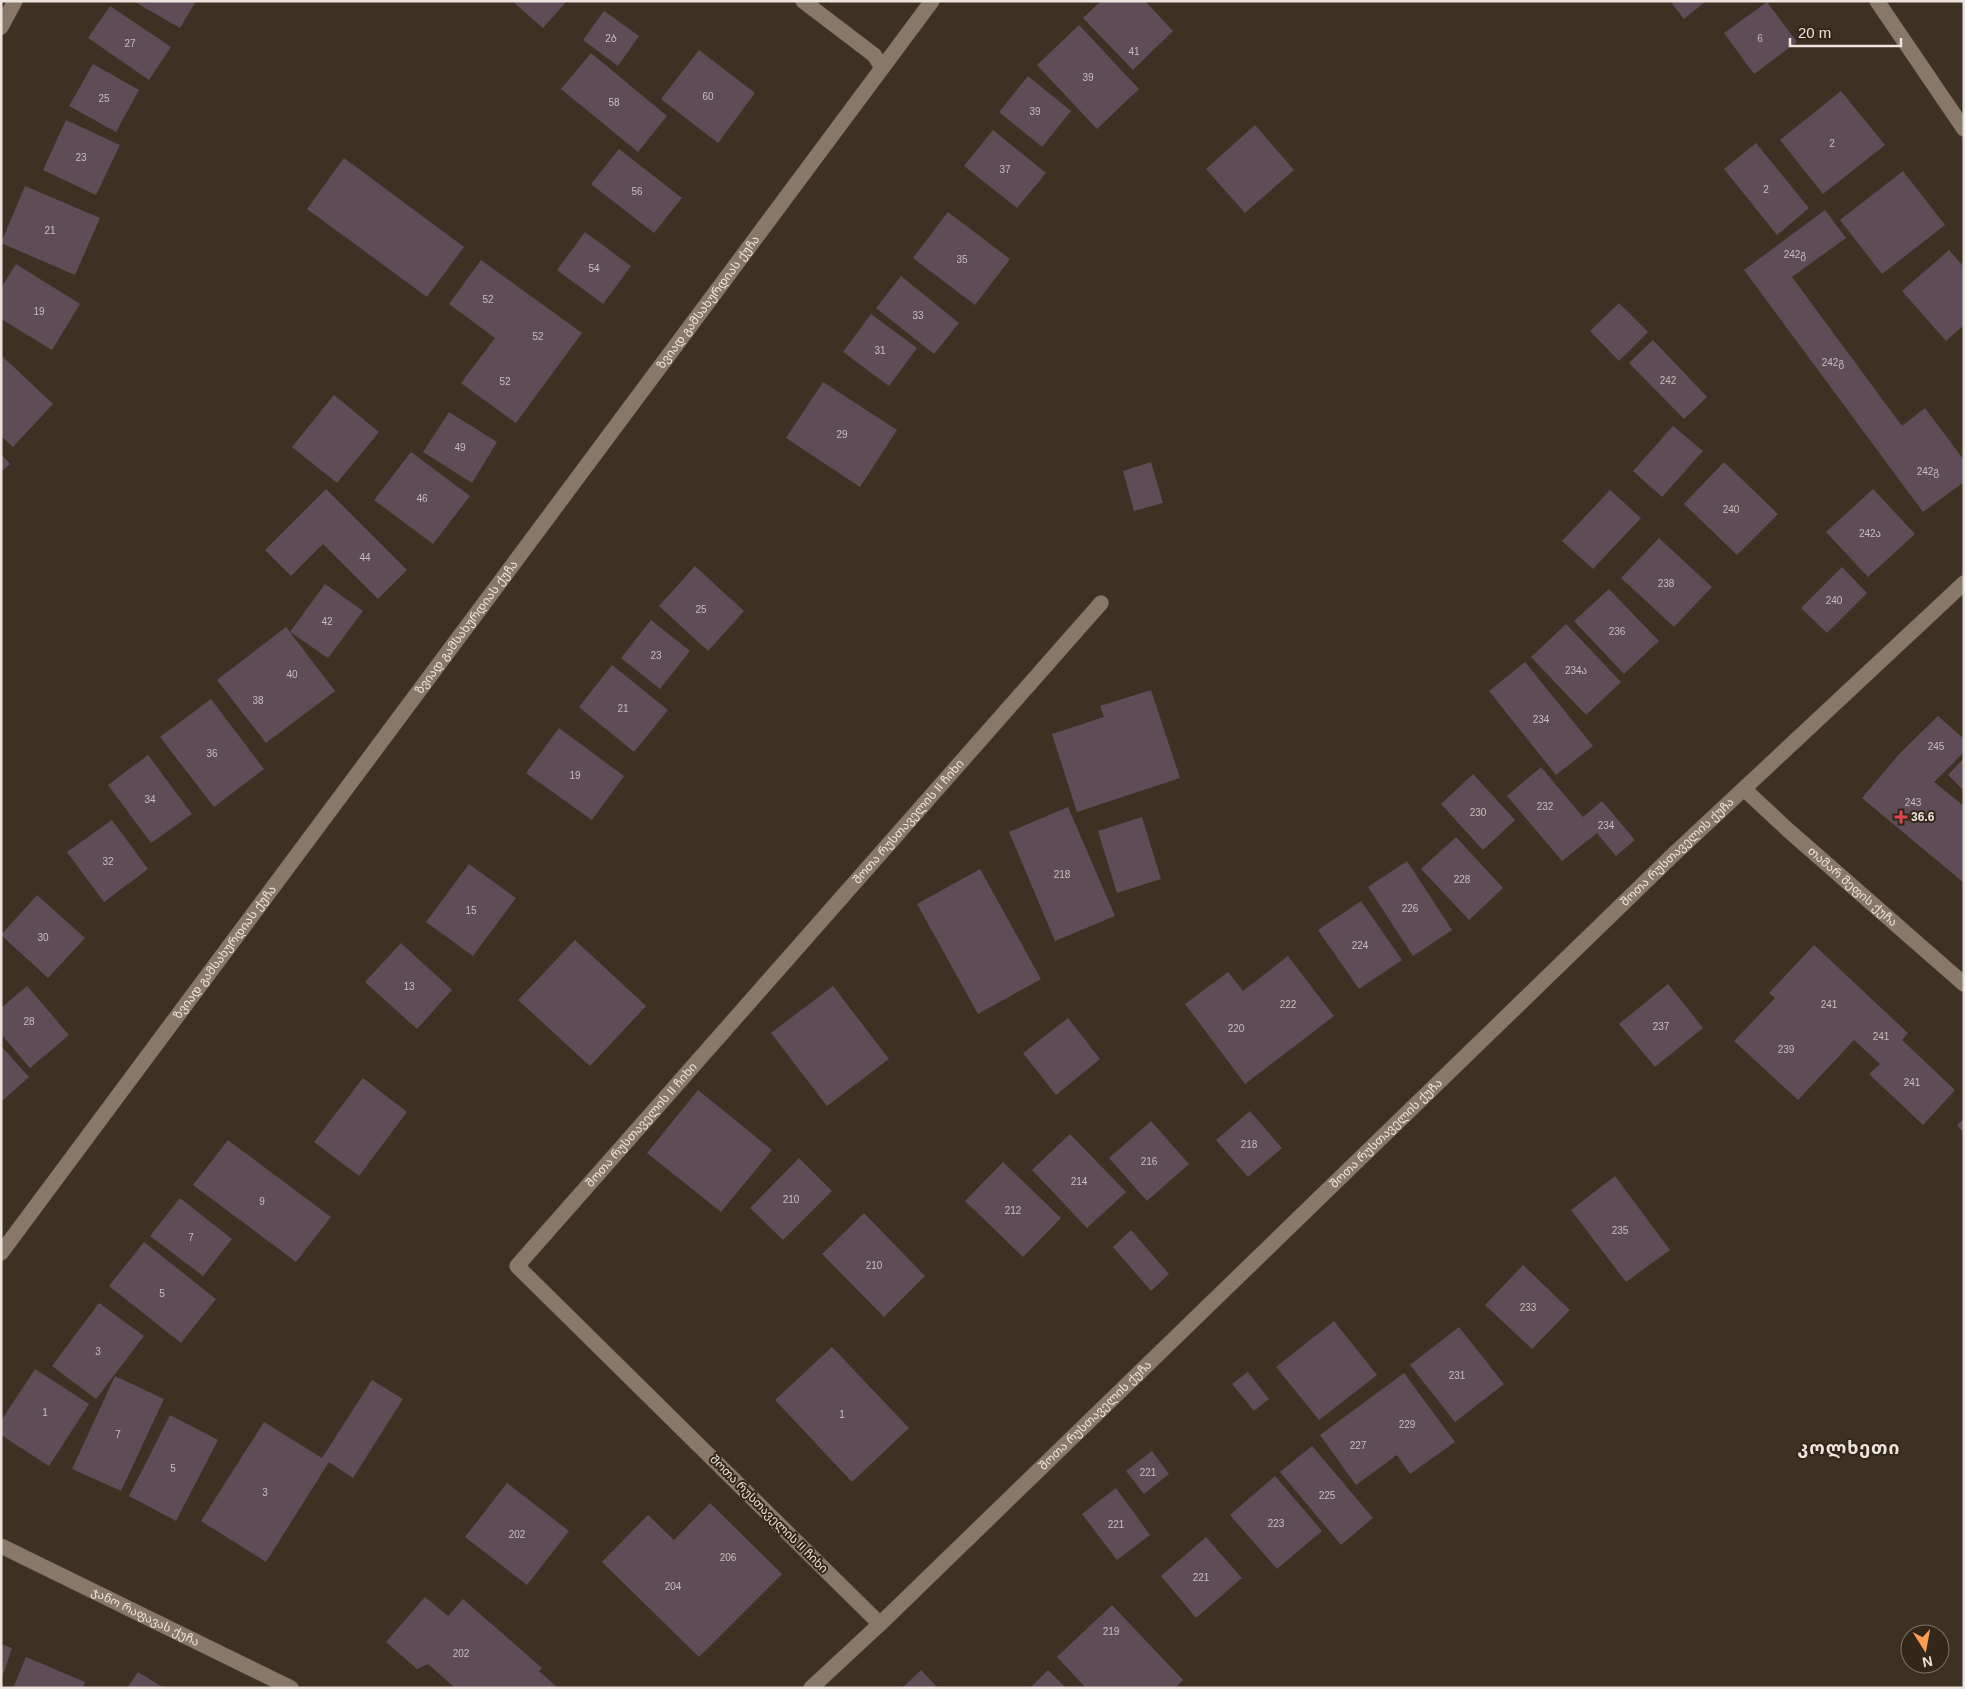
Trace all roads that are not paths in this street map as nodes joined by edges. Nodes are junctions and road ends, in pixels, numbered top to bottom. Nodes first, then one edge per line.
1 (15, 1) edge
2 (803, 1) edge
3 (932, 1) edge
4 (1877, 1) edge
5 (1, 27) edge
6 (882, 68) junction
7 (1964, 129) edge
8 (1964, 583) edge
9 (1101, 602) dead end
10 (1744, 789) junction
11 (1964, 984) edge
12 (1, 1253) edge
13 (1, 1546) edge
14 (880, 1624) junction
15 (290, 1688) edge
16 (811, 1688) edge

1 - 5 street
2 - 6 street
3 - 6 street, ზვიად გამსახურდიას ქუჩა
4 - 7 street
6 - 12 street, ზვიად გამსახურდიას ქუჩა
8 - 10 street, შოთა რუსთაველის ქუჩა
9 - 14 street, შოთა რუსთაველის II ჩიხი
10 - 11 street, თამარ მეფის ქუჩა
10 - 14 street, შოთა რუსთაველის ქუჩა
13 - 15 street, ჯანო რაფავას ქუჩა
14 - 16 street, შოთა რუსთაველის ქუჩა

